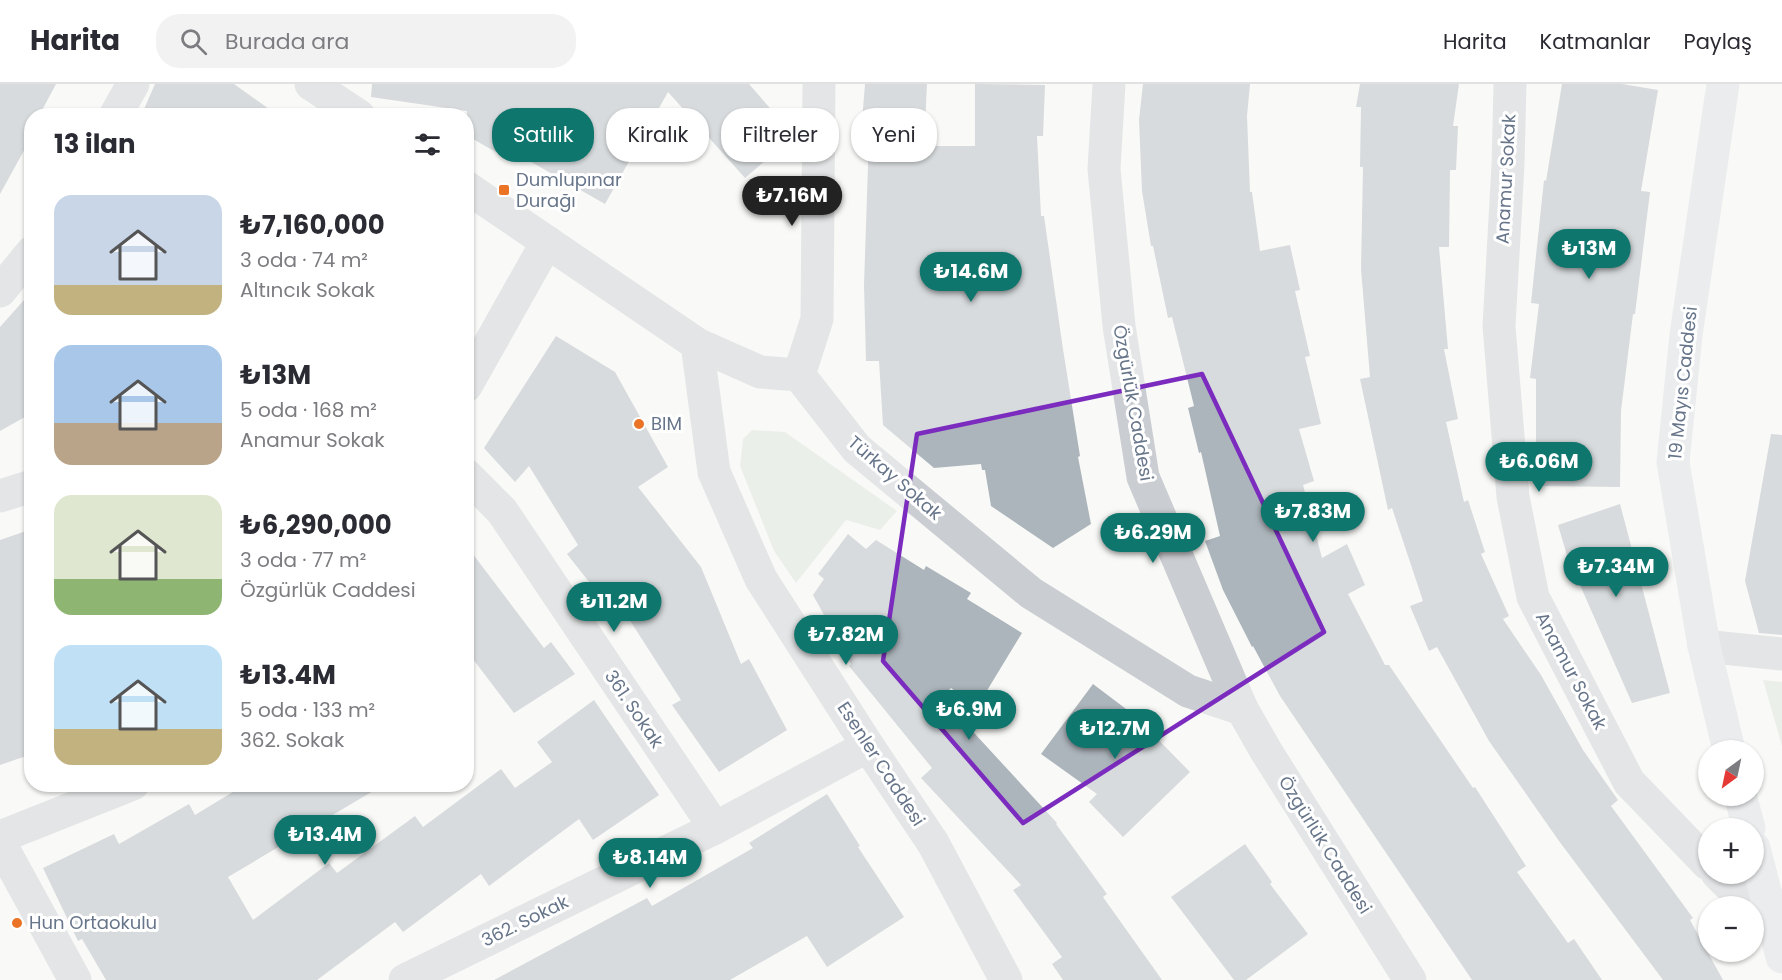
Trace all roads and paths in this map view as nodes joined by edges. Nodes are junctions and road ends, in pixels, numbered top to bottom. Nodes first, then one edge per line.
1 (133, 84) edge
2 (311, 84) edge
3 (819, 84) edge
4 (1109, 84) edge
5 (1510, 84) edge
6 (1723, 84) edge
7 (120, 108) edge
8 (347, 108) edge
9 (474, 192) edge
10 (547, 242) junction
11 (24, 262) edge
12 (0, 291) edge
13 (697, 344) junction
14 (474, 372) edge
15 (799, 375) junction
16 (474, 483) edge
17 (24, 488) edge
18 (0, 495) edge
19 (1704, 646) junction
20 (1782, 654) edge
21 (1242, 709) junction
22 (1727, 740) edge
23 (868, 746) junction
24 (113, 792) edge
25 (715, 828) junction
26 (0, 837) edge
27 (0, 843) edge
28 (1698, 854) edge
29 (1728, 884) edge
30 (1762, 884) edge
31 (1740, 896) edge
32 (1773, 932) edge
33 (75, 980) edge
34 (405, 980) edge
35 (1006, 980) edge
36 (1410, 980) edge

1 - 7 street
2 - 8 street
3 - 15 street
4 - 21 street, Özgürlük Caddesi
5 - 28 street, Anamur Sokak
6 - 19 main road, 19 Mayıs Caddesi
9 - 10 street
10 - 13 street
10 - 14 street
11 - 12 street
13 - 15 street
13 - 23 street, Esenler Caddesi
15 - 21 street, Türkay Sokak
16 - 25 street, 361. Sokak
17 - 18 street
19 - 20 street
19 - 22 main road, 19 Mayıs Caddesi
21 - 36 street, Özgürlük Caddesi
23 - 25 street, 362. Sokak
23 - 35 street, Esenler Caddesi
24 - 26 street
25 - 34 street, 362. Sokak
27 - 33 street
29 - 31 street
30 - 32 main road

